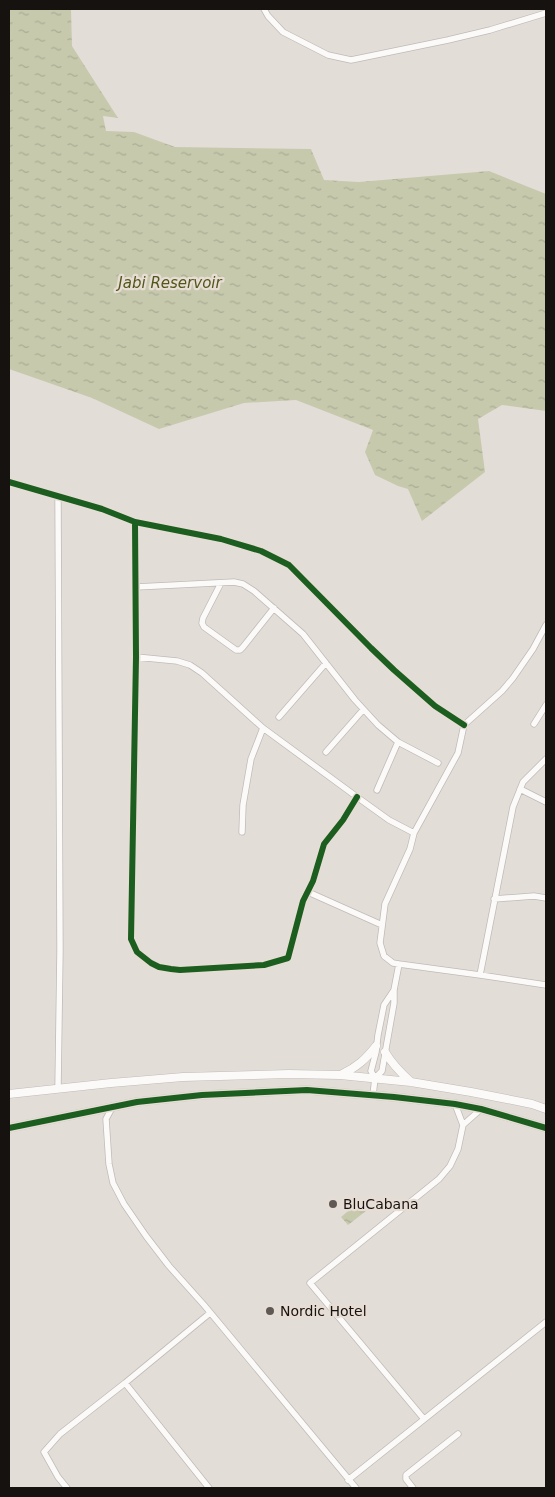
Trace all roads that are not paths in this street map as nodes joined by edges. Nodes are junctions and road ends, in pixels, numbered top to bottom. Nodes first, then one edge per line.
1 (264, 9) edge
2 (546, 12) edge
3 (9, 482) edge
4 (58, 496) junction
5 (135, 522) junction
6 (221, 583) junction
7 (136, 587) junction
8 (274, 608) junction
9 (546, 625) edge
10 (136, 657) junction
11 (326, 663) junction
12 (546, 705) edge
13 (363, 710) junction
14 (279, 717) dead end
15 (534, 724) dead end
16 (464, 725) junction
17 (263, 728) junction
18 (398, 742) junction
19 (326, 752) dead end
20 (546, 759) edge
21 (438, 763) dead end
22 (520, 789) junction
23 (376, 790) dead end
24 (356, 798) junction
25 (546, 802) edge
26 (242, 832) dead end
27 (414, 833) junction
28 (308, 892) junction
29 (546, 898) edge
30 (494, 899) junction
31 (382, 925) junction
32 (399, 964) junction
33 (480, 975) junction
34 (546, 985) edge
35 (394, 990) junction
36 (376, 1046) junction
37 (385, 1052) junction
38 (340, 1075) junction
39 (375, 1078) junction
40 (411, 1082) junction
41 (58, 1088) junction
42 (9, 1094) edge
43 (373, 1095) junction
44 (455, 1104) junction
45 (113, 1106) junction
46 (97, 1109) junction
47 (481, 1109) junction
48 (546, 1109) edge
49 (106, 1119) junction
50 (463, 1125) junction
51 (9, 1128) edge
52 (546, 1128) edge
53 (210, 1313) junction
54 (546, 1322) edge
55 (124, 1383) junction
56 (424, 1419) junction
57 (458, 1434) dead end
58 (348, 1480) junction
59 (67, 1488) edge
60 (209, 1488) edge
61 (356, 1488) edge
62 (413, 1488) edge

1 - 2 street
3 - 4 street
4 - 5 street
4 - 41 street
5 - 7 street
5 - 16 street
6 - 7 street
6 - 8 street
6 - 8 street
7 - 10 street
8 - 11 street
9 - 16 street
10 - 17 street
10 - 28 street
11 - 13 street
11 - 14 street
12 - 15 street
13 - 18 street
13 - 19 street
16 - 27 street
17 - 24 street
17 - 26 street
18 - 21 street
18 - 23 street
20 - 22 street
22 - 25 street
22 - 30 street
24 - 27 street
24 - 28 street
27 - 31 street
28 - 31 street
29 - 30 street
30 - 33 street
31 - 32 street
32 - 33 street
32 - 35 street
33 - 34 street
35 - 36 street
35 - 37 street
36 - 38 street
36 - 39 street
37 - 39 street
37 - 40 street
38 - 39 street
38 - 41 street
39 - 40 street
39 - 43 street
40 - 48 street
41 - 42 street
43 - 44 street
43 - 45 street
44 - 47 street
44 - 50 street
45 - 46 street
45 - 49 street
46 - 49 street
46 - 51 street
47 - 50 street
47 - 52 street
49 - 53 street
50 - 56 street
53 - 55 street
53 - 58 street
54 - 56 street
55 - 59 street
55 - 60 street
56 - 58 street
57 - 62 street
58 - 61 street

